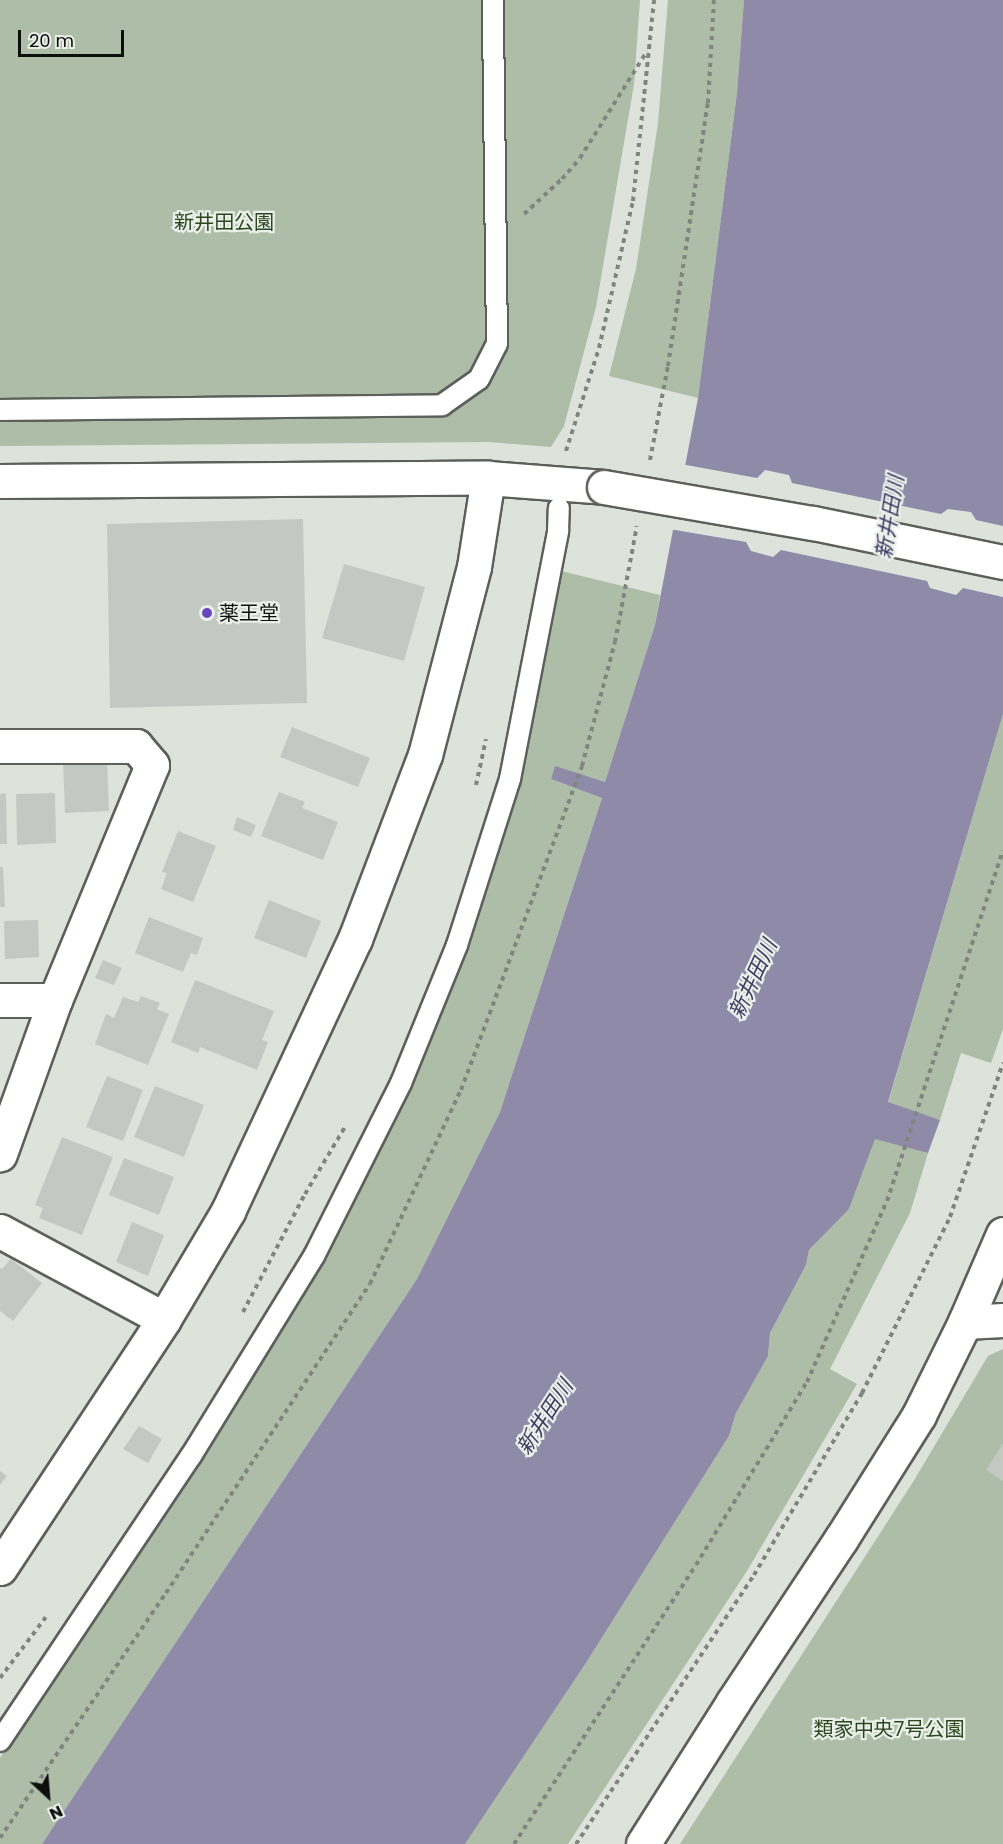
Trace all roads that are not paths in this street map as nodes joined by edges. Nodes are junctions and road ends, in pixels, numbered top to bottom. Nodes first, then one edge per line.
1 (493, 0) edge
2 (0, 411) edge
3 (488, 478) junction
4 (0, 481) edge
5 (559, 508) dead end
6 (1003, 562) edge
7 (0, 746) edge
8 (0, 1000) edge
9 (55, 1000) junction
10 (0, 1154) edge
11 (0, 1231) edge
12 (1003, 1234) edge
13 (164, 1319) junction
14 (1003, 1320) edge
15 (965, 1322) junction
16 (0, 1568) edge
17 (0, 1741) edge
18 (643, 1844) edge

1 - 2 lane
3 - 4 street
3 - 6 street, bridge
3 - 13 street
5 - 17 lane
7 - 9 street
8 - 9 street
9 - 10 street
11 - 13 street
12 - 15 street
13 - 16 street
14 - 15 street
15 - 18 street

